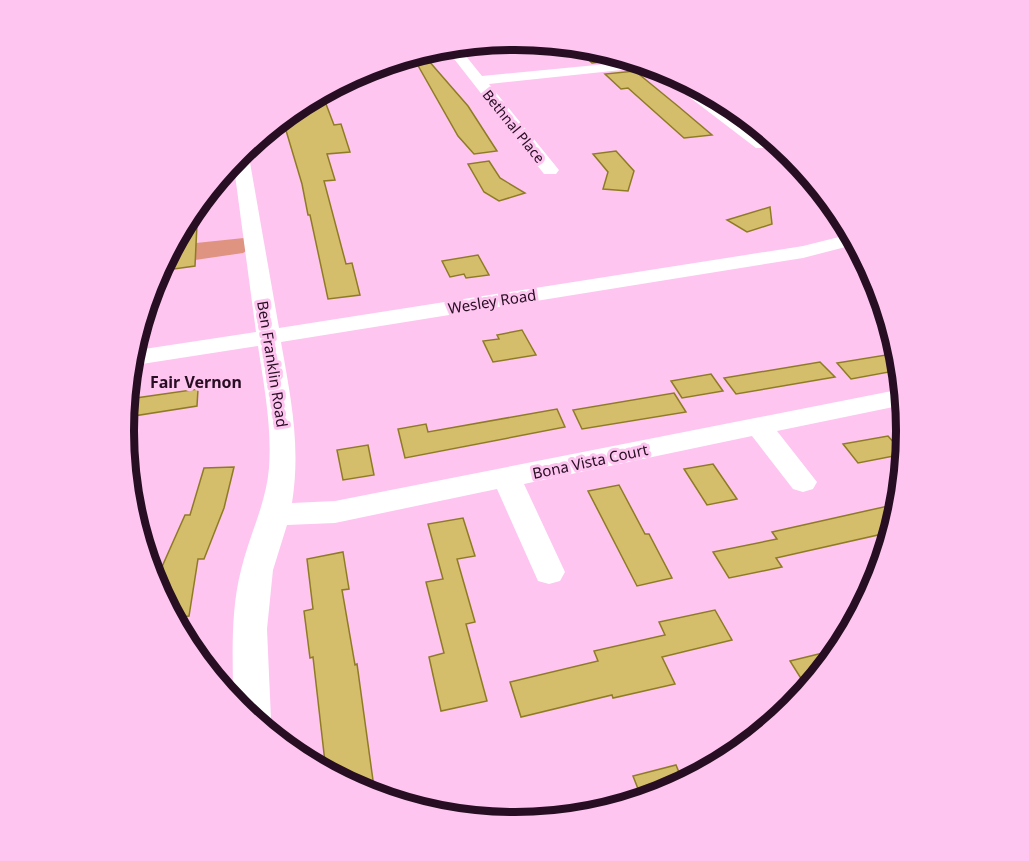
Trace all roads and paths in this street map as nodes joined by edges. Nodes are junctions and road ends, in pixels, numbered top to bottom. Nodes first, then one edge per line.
1 (457, 54) edge
2 (626, 66) edge
3 (478, 81) junction
4 (697, 96) edge
5 (762, 145) dead end
6 (242, 164) edge
7 (550, 170) dead end
8 (845, 241) edge
9 (268, 337) junction
10 (141, 357) edge
11 (894, 399) edge
12 (758, 426) junction
13 (507, 478) junction
14 (803, 482) dead end
15 (275, 515) junction
16 (549, 572) dead end
17 (252, 706) edge

1 - 3 street, Bethnal Place
2 - 3 street, Bethnal Place
3 - 7 street, Bethnal Place
4 - 5 street
6 - 9 street, Ben Franklin Road
8 - 9 street, Wesley Road
9 - 10 street, Wesley Road
9 - 15 street, Ben Franklin Road
11 - 12 street, Bona Vista Court
12 - 13 street, Bona Vista Court
12 - 14 street
13 - 15 street, Bona Vista Court
13 - 16 street
15 - 17 street, Ben Franklin Road

